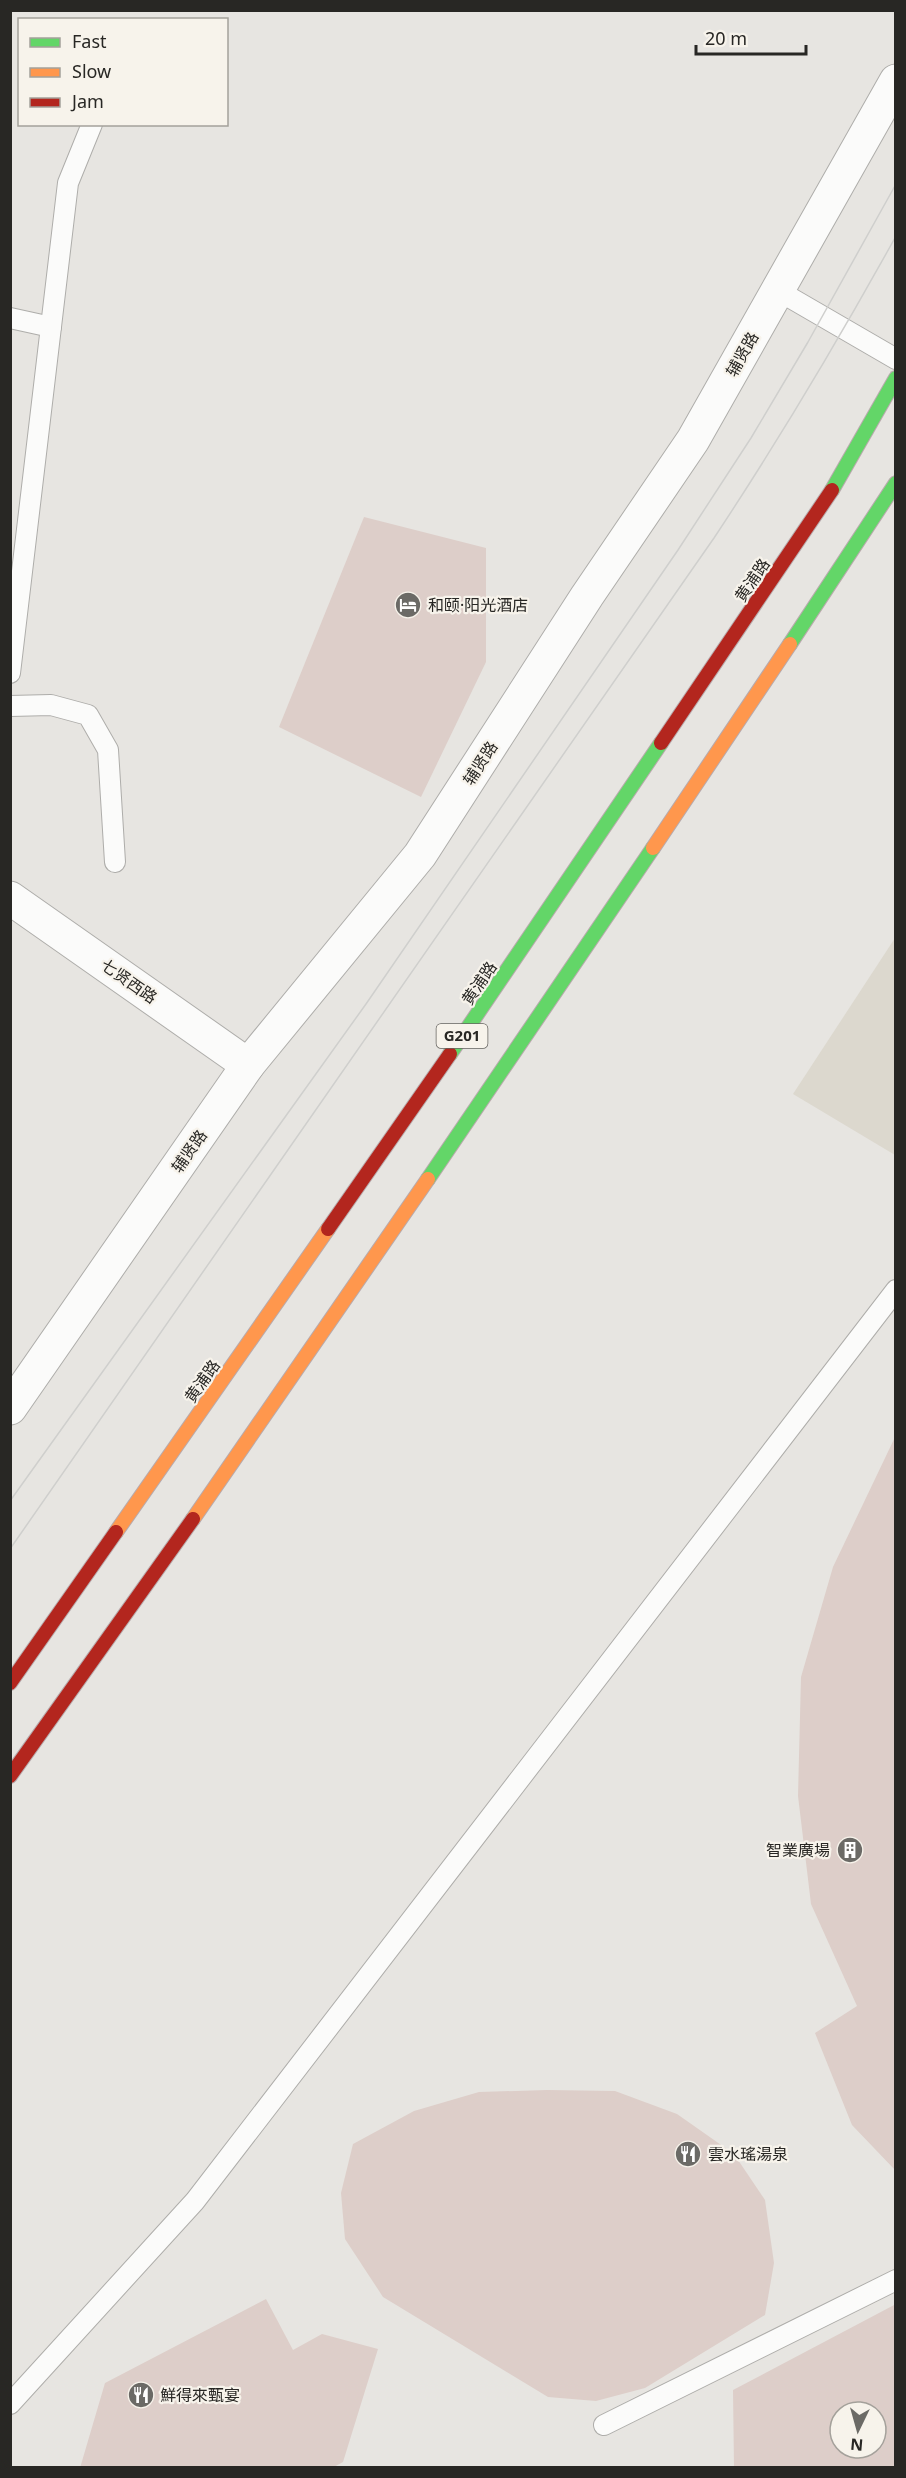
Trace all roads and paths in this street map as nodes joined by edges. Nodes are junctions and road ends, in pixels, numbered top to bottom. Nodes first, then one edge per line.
1 (896, 81) edge
2 (91, 126) edge
3 (777, 290) junction
4 (10, 318) edge
5 (51, 327) junction
6 (896, 359) edge
7 (896, 378) edge
8 (896, 483) edge
9 (10, 673) edge
10 (10, 706) edge
11 (115, 862) dead end
12 (10, 897) edge
13 (248, 1065) junction
14 (896, 1290) edge
15 (10, 1408) edge
16 (10, 1683) edge
17 (10, 1776) edge
18 (896, 2280) edge
19 (10, 2404) edge
20 (604, 2425) dead end

1 - 3 street, 辅贤路
2 - 5 lane
3 - 6 lane
3 - 13 street, 辅贤路
4 - 5 lane
5 - 9 lane
7 - 16 highway, 黄浦路 / G201
8 - 17 highway
10 - 11 lane
12 - 13 street, 七贤西路
13 - 15 street, 辅贤路
14 - 19 lane
18 - 20 lane

